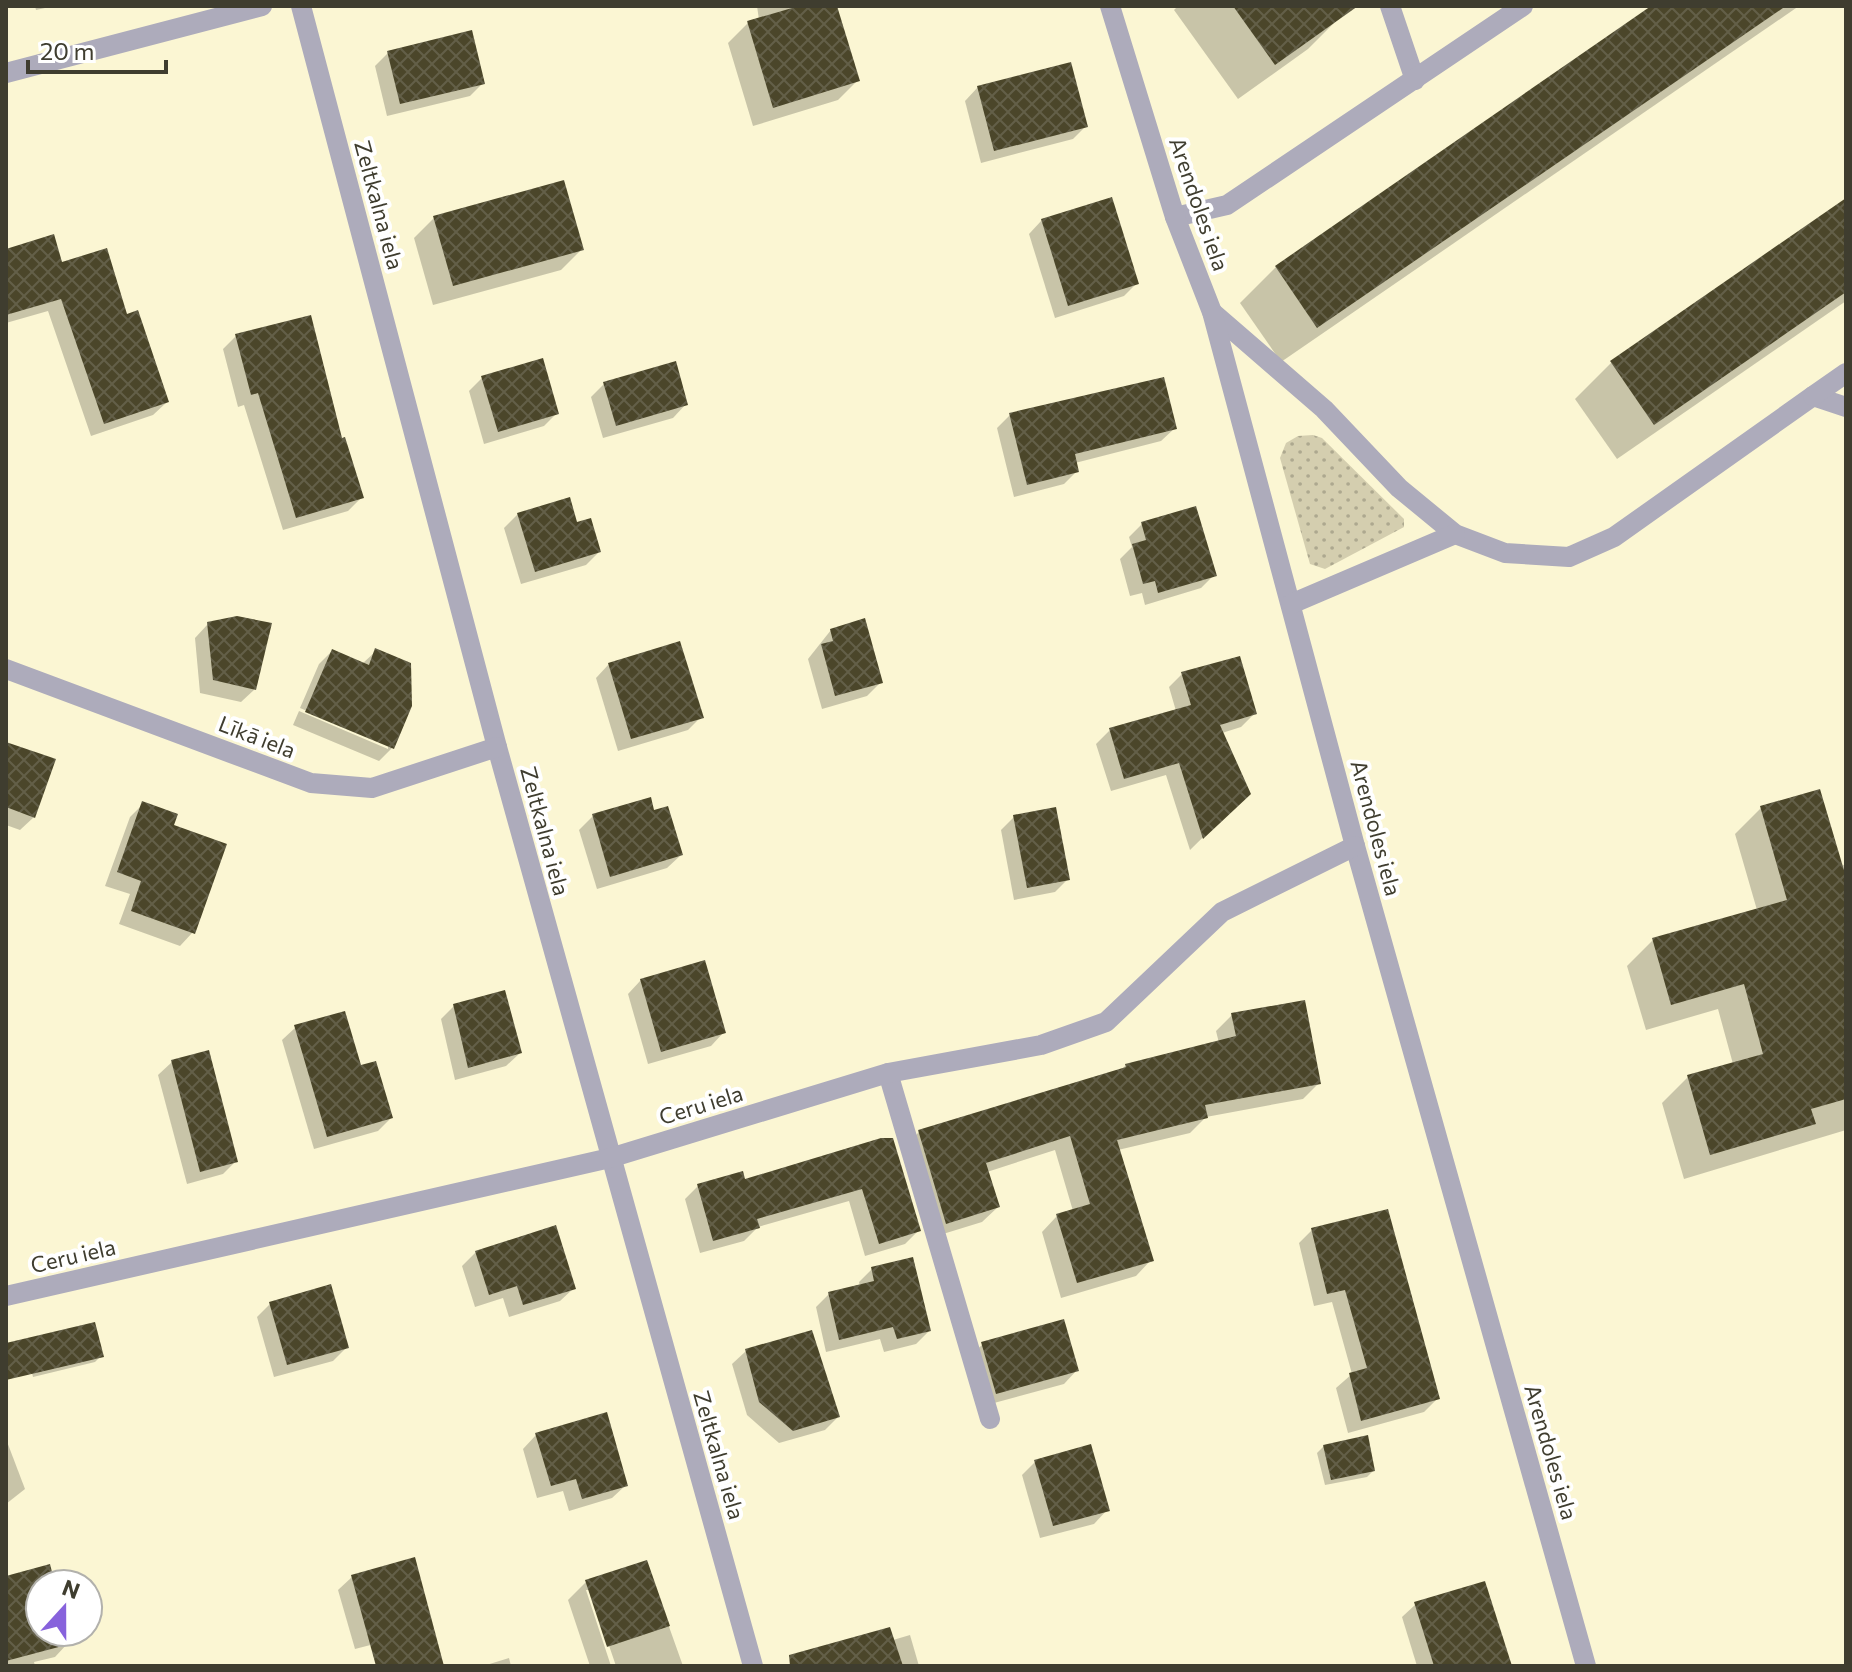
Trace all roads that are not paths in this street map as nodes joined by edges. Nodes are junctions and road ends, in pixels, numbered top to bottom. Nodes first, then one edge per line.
1 (262, 6) edge
2 (301, 6) edge
3 (1110, 6) edge
4 (1390, 6) edge
5 (1523, 6) edge
6 (6, 73) edge
7 (1415, 80) junction
8 (1175, 217) junction
9 (1212, 312) junction
10 (1846, 373) edge
11 (1813, 396) junction
12 (1846, 407) edge
13 (1455, 534) junction
14 (1291, 604) junction
15 (6, 669) edge
16 (497, 747) junction
17 (1355, 846) junction
18 (888, 1073) junction
19 (610, 1158) junction
20 (6, 1296) edge
21 (990, 1419) dead end
22 (753, 1666) edge
23 (1586, 1666) edge

1 - 6 street
2 - 16 street, Zeltkalna iela
3 - 8 street, Arendoles iela
4 - 7 street
5 - 7 street
7 - 8 street
8 - 9 street, Arendoles iela
9 - 13 street
9 - 14 street, Arendoles iela
10 - 11 street
11 - 12 street
11 - 13 street
13 - 14 street
14 - 17 street, Arendoles iela
15 - 16 street, Līkā iela
16 - 19 street, Zeltkalna iela
17 - 18 street, Ceru iela
17 - 23 street, Arendoles iela
18 - 19 street, Ceru iela
18 - 21 street
19 - 20 street, Ceru iela
19 - 22 street, Zeltkalna iela

